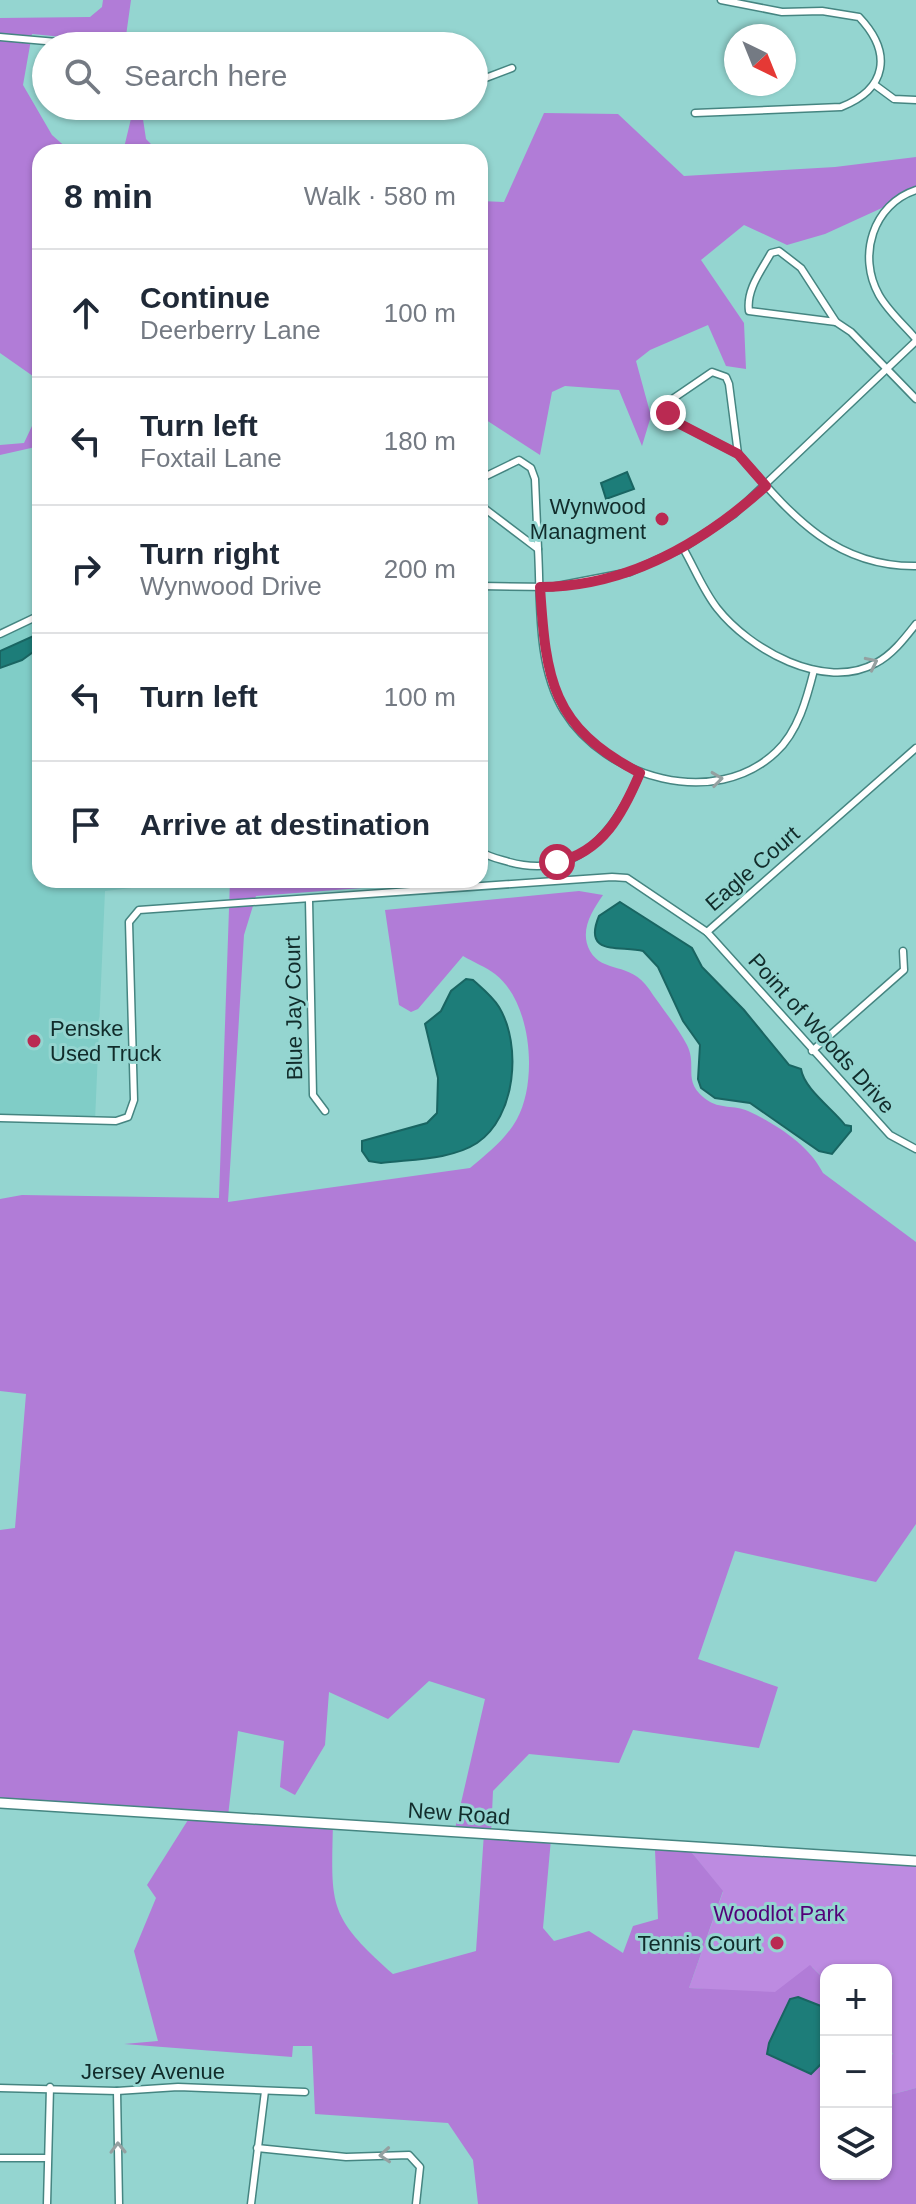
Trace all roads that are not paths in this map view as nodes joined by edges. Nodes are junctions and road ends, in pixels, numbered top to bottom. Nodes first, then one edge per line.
1 (721, 0) edge
2 (0, 37) edge
3 (32, 40) edge
4 (512, 68) dead end
5 (488, 77) edge
6 (875, 85) junction
7 (916, 100) edge
8 (695, 113) dead end
9 (916, 190) edge
10 (836, 322) junction
11 (916, 340) edge
12 (887, 369) junction
13 (916, 399) edge
14 (738, 454) junction
15 (488, 475) edge
16 (766, 486) junction
17 (488, 511) edge
18 (683, 548) junction
19 (538, 549) junction
20 (916, 566) edge
21 (488, 586) edge
22 (540, 587) junction
23 (32, 619) edge
24 (916, 624) edge
25 (0, 634) edge
26 (814, 670) junction
27 (916, 748) edge
28 (640, 773) junction
29 (488, 854) edge
30 (488, 886) edge
31 (467, 888) edge
32 (309, 900) junction
33 (707, 932) junction
34 (903, 951) dead end
35 (812, 1051) junction
36 (325, 1111) dead end
37 (0, 1118) edge
38 (916, 1149) edge
39 (0, 1803) edge
40 (916, 1861) edge
41 (50, 2087) junction
42 (0, 2088) edge
43 (117, 2091) junction
44 (265, 2091) junction
45 (305, 2092) dead end
46 (257, 2148) junction
47 (0, 2158) edge
48 (47, 2158) junction
49 (47, 2204) edge
50 (119, 2204) edge
51 (251, 2204) edge
52 (416, 2204) edge

1 - 6 street
2 - 3 street
4 - 5 street
6 - 7 street
6 - 8 street
9 - 11 street
10 - 10 street
10 - 12 street
11 - 12 street
12 - 13 street
12 - 16 street
14 - 14 street
14 - 16 street
15 - 19 street
16 - 18 street
16 - 20 street
17 - 19 street
18 - 22 street
18 - 26 street
19 - 22 street
21 - 22 street
22 - 28 street
23 - 25 street
26 -> 24 street
28 -> 26 street
27 - 33 street, Eagle Court
28 - 29 street
30 - 33 street, Eagle Court
31 - 32 street, Eagle Court
32 - 36 street, Blue Jay Court
32 - 37 street, Eagle Court
33 - 35 street, Point of Woods Drive
34 - 35 street
35 - 38 street, Point of Woods Drive
39 - 40 street, New Road
41 - 42 street, Jersey Avenue
41 - 43 street, Jersey Avenue
41 - 48 street
43 - 44 street, Jersey Avenue
50 -> 43 street
44 - 45 street, Jersey Avenue
44 - 46 street
46 - 51 street
52 -> 46 street
47 - 48 street
48 - 49 street

